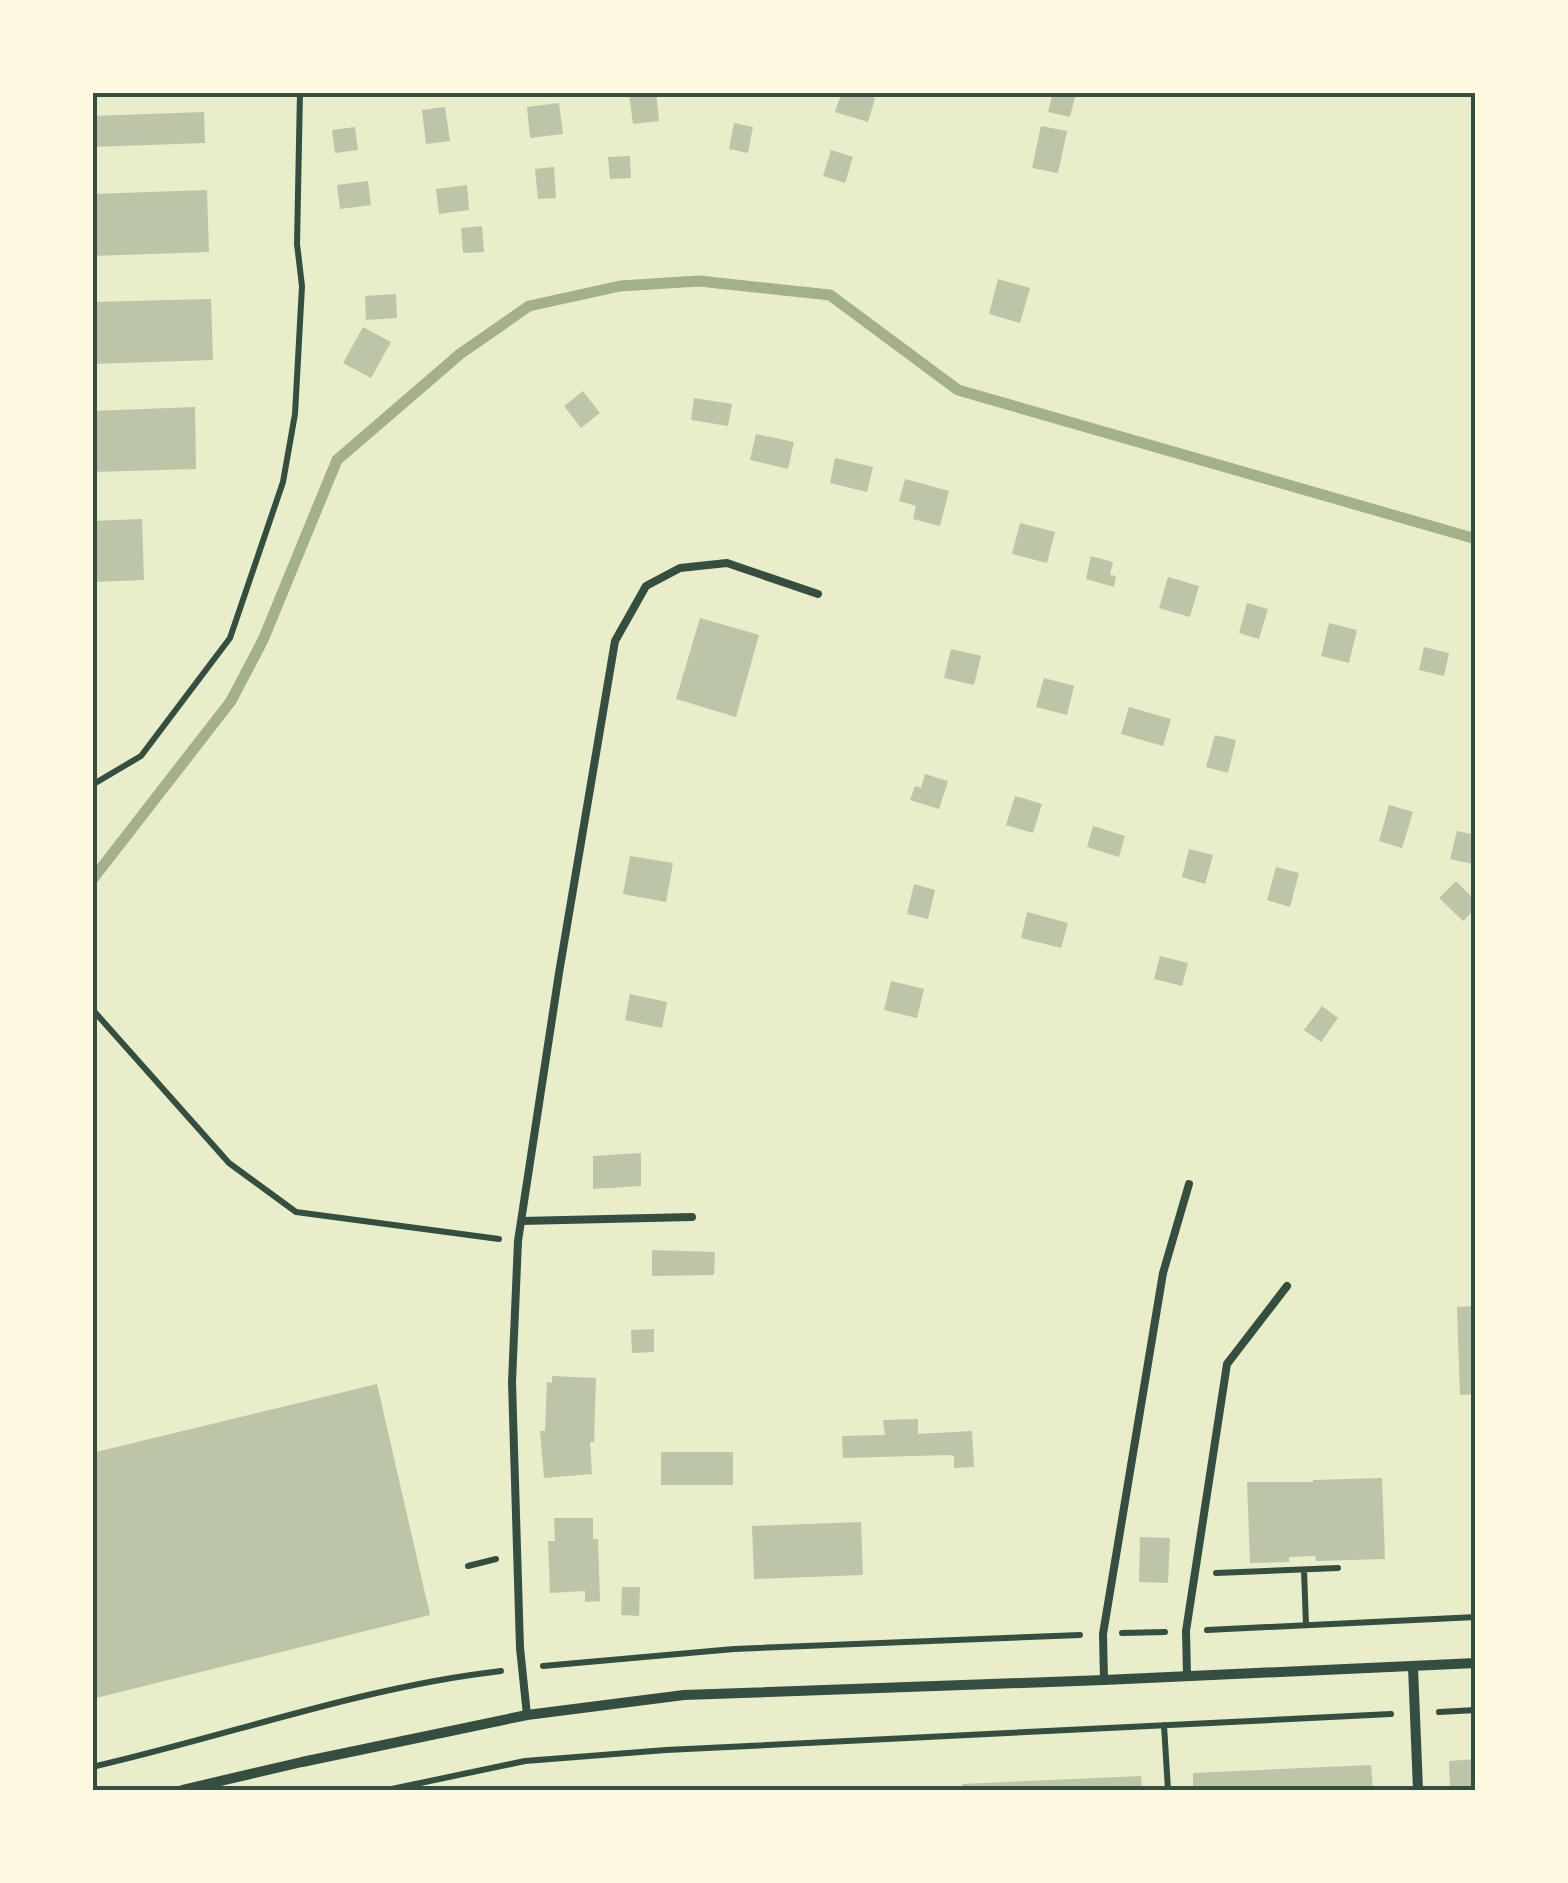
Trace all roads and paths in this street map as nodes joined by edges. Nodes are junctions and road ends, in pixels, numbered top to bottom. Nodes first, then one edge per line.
1 (300, 92) edge
2 (818, 594) dead end
3 (92, 786) edge
4 (92, 1009) edge
5 (1189, 1184) dead end
6 (692, 1217) dead end
7 (521, 1221) junction
8 (518, 1241) junction
9 (1287, 1286) dead end
10 (1338, 1568) dead end
11 (1304, 1570) junction
12 (1194, 1574) junction
13 (1476, 1617) edge
14 (1306, 1626) junction
15 (1186, 1631) junction
16 (1103, 1634) junction
17 (1476, 1662) edge
18 (1413, 1667) junction
19 (522, 1669) junction
20 (1186, 1676) junction
21 (1104, 1680) junction
22 (1476, 1710) edge
23 (1415, 1713) junction
24 (527, 1716) junction
25 (1164, 1726) junction
26 (92, 1767) edge
27 (182, 1790) edge
28 (387, 1790) edge
29 (1168, 1790) edge
30 (1418, 1790) edge

1 - 3 path
2 - 7 lane
4 - 8 path
5 - 16 lane
6 - 7 lane
7 - 8 lane
8 - 19 lane
9 - 12 lane
10 - 11 path
11 - 12 path
11 - 14 path
12 - 15 lane
13 - 14 path
14 - 15 path
15 - 16 path
15 - 20 lane
16 - 19 path
16 - 21 lane
17 - 18 street
18 - 20 street
18 - 23 street
19 - 24 lane
19 - 26 path
20 - 21 street
21 - 24 street
22 - 23 path
23 - 25 path
23 - 30 street
24 - 27 street
25 - 28 path
25 - 29 path

